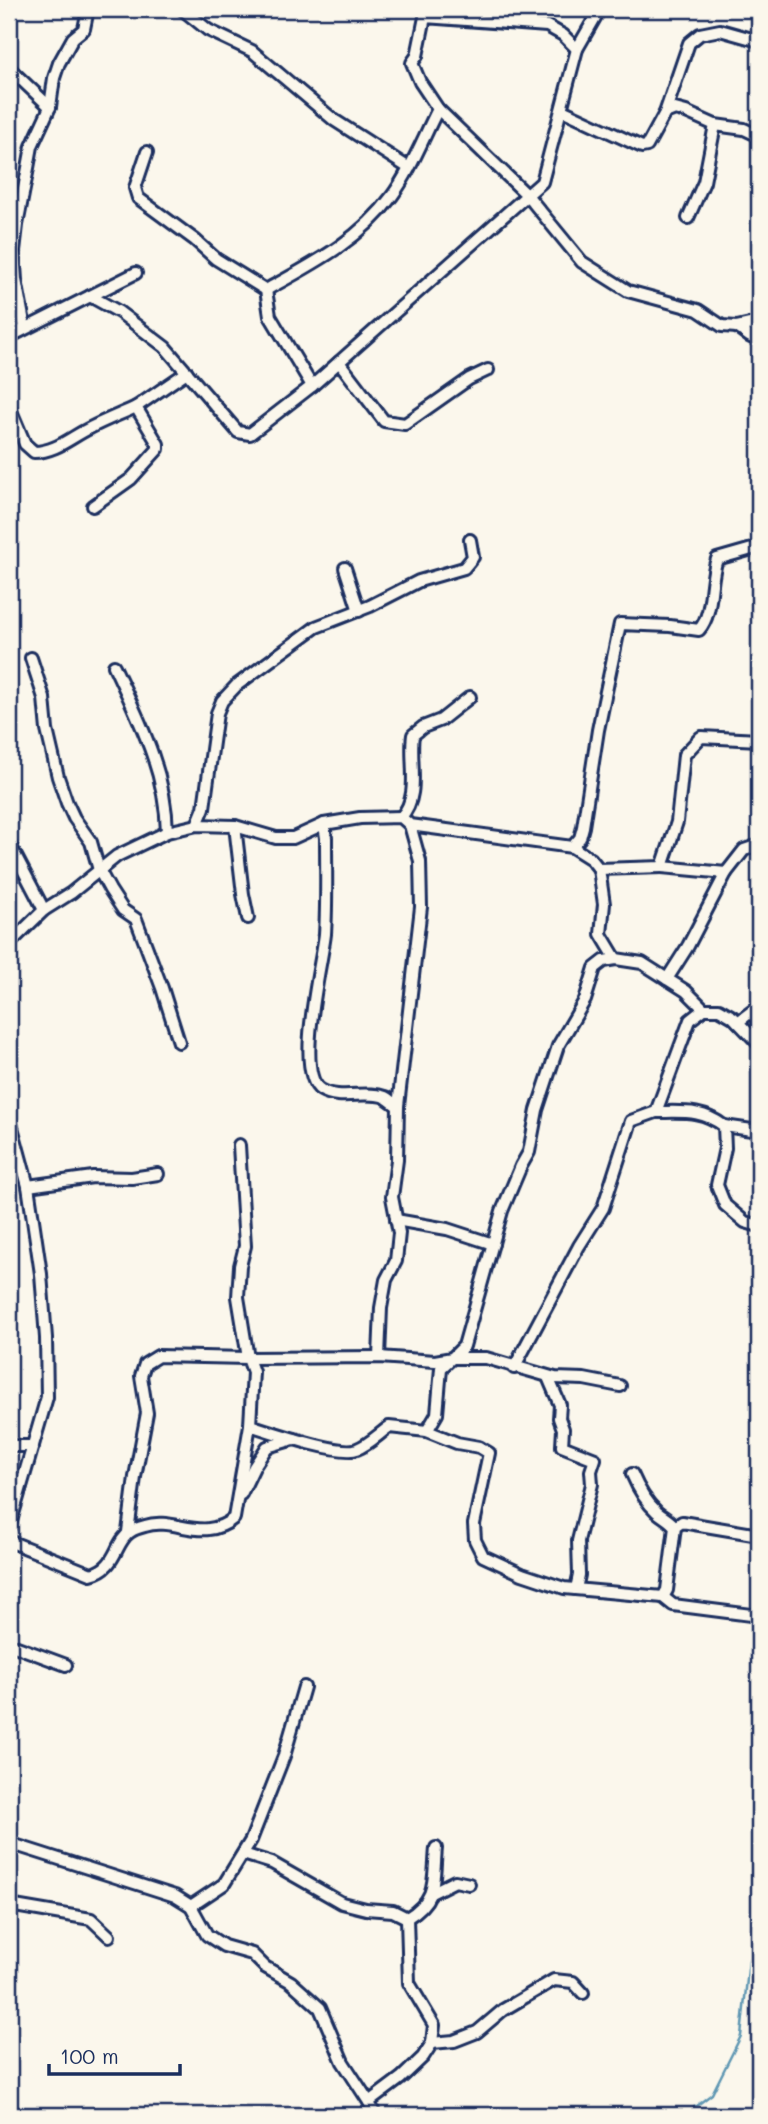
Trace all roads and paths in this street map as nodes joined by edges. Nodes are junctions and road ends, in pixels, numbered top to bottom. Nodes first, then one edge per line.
1 (87, 9) edge
2 (182, 9) edge
3 (600, 9) edge
4 (425, 13) edge
5 (759, 41) edge
6 (577, 49) junction
7 (9, 68) edge
8 (50, 107) junction
9 (438, 109) junction
10 (562, 110) junction
11 (665, 113) junction
12 (715, 125) junction
13 (759, 135) edge
14 (147, 152) dead end
15 (409, 168) junction
16 (527, 195) junction
17 (688, 218) dead end
18 (136, 273) dead end
19 (266, 290) junction
20 (90, 296) junction
21 (759, 322) edge
22 (737, 327) junction
23 (25, 328) junction
24 (9, 337) edge
25 (759, 341) edge
26 (339, 362) junction
27 (488, 370) dead end
28 (187, 372) junction
29 (312, 386) junction
30 (9, 406) edge
31 (136, 407) junction
32 (93, 506) dead end
33 (470, 540) dead end
34 (759, 547) edge
35 (345, 568) dead end
36 (359, 611) junction
37 (31, 658) dead end
38 (114, 666) dead end
39 (470, 697) dead end
40 (759, 740) edge
41 (401, 817) junction
42 (324, 824) junction
43 (197, 825) junction
44 (410, 825) junction
45 (235, 826) junction
46 (167, 832) junction
47 (9, 842) edge
48 (759, 845) edge
49 (572, 847) junction
50 (662, 867) junction
51 (598, 869) junction
52 (99, 870) junction
53 (726, 873) junction
54 (44, 910) junction
55 (248, 918) dead end
56 (9, 944) edge
57 (616, 959) junction
58 (667, 979) junction
59 (759, 1006) edge
60 (704, 1009) junction
61 (738, 1022) junction
62 (178, 1042) dead end
63 (759, 1044) edge
64 (398, 1106) junction
65 (656, 1112) junction
66 (9, 1116) edge
67 (724, 1126) junction
68 (759, 1134) edge
69 (239, 1145) dead end
70 (158, 1174) dead end
71 (28, 1186) junction
72 (396, 1220) junction
73 (759, 1226) edge
74 (493, 1244) junction
75 (379, 1357) junction
76 (452, 1357) junction
77 (248, 1358) junction
78 (514, 1368) junction
79 (548, 1377) junction
80 (620, 1386) dead end
81 (250, 1425) junction
82 (427, 1431) junction
83 (295, 1439) junction
84 (9, 1446) edge
85 (33, 1446) junction
86 (632, 1474) dead end
87 (237, 1503) junction
88 (674, 1527) junction
89 (9, 1528) edge
90 (128, 1532) junction
91 (759, 1535) edge
92 (9, 1541) edge
93 (576, 1589) junction
94 (663, 1597) junction
95 (759, 1616) edge
96 (9, 1644) edge
97 (66, 1665) dead end
98 (304, 1687) dead end
99 (9, 1843) edge
100 (436, 1848) dead end
101 (243, 1854) junction
102 (469, 1884) dead end
103 (433, 1892) junction
104 (9, 1905) edge
105 (191, 1906) junction
106 (407, 1918) junction
107 (109, 1936) dead end
108 (583, 1993) dead end
109 (432, 2043) junction
110 (369, 2102) junction
111 (375, 2115) edge

1 - 8 street
2 - 15 street
3 - 6 street
4 - 6 street
4 - 9 street
5 - 11 street
6 - 10 street
7 - 8 street
8 - 23 street
9 - 15 street
9 - 16 street
10 - 11 street
10 - 16 street
11 - 12 street
12 - 13 street
12 - 17 street
14 - 19 street
15 - 19 street
16 - 22 street
16 - 26 street
18 - 20 street
19 - 29 street
20 - 23 street
20 - 28 street
21 - 22 street
22 - 25 street
23 - 24 street
26 - 27 street
26 - 29 street
28 - 29 street
28 - 31 street
30 - 31 street
31 - 32 street
33 - 36 street
34 - 49 street
35 - 36 street
36 - 43 street
37 - 52 street
38 - 46 street
39 - 41 street
40 - 50 street
41 - 42 street
41 - 44 street
42 - 45 street
42 - 64 street
43 - 45 street
43 - 46 street
44 - 49 street
44 - 64 street
45 - 55 street
46 - 52 street
47 - 54 street
48 - 53 street
49 - 51 street
50 - 51 street
50 - 53 street
51 - 57 street
52 - 54 street
52 - 62 street
53 - 58 street
54 - 56 street
57 - 58 street
57 - 74 street
58 - 60 street
59 - 61 street
60 - 61 street
60 - 65 street
61 - 63 street
64 - 72 street
65 - 67 street
65 - 78 street
66 - 71 street
67 - 68 street
67 - 73 street
69 - 77 street
70 - 71 street
71 - 85 street
72 - 74 street
72 - 75 street
74 - 76 street
75 - 76 street
75 - 77 street
76 - 78 street
76 - 82 street
77 - 81 street
77 - 90 street
78 - 79 street
79 - 80 street
79 - 93 street
81 - 83 street
81 - 87 street
82 - 83 street
82 - 93 street
83 - 87 street
84 - 85 street
85 - 89 street
86 - 88 street
87 - 90 street
88 - 91 street
88 - 94 street
90 - 92 street
93 - 94 street
94 - 95 street
96 - 97 street
98 - 101 street
99 - 105 street
100 - 103 street
101 - 105 street
101 - 106 street
102 - 103 street
103 - 106 street
104 - 107 street
105 - 110 street
106 - 109 street
108 - 109 street
109 - 110 street
110 - 111 street

